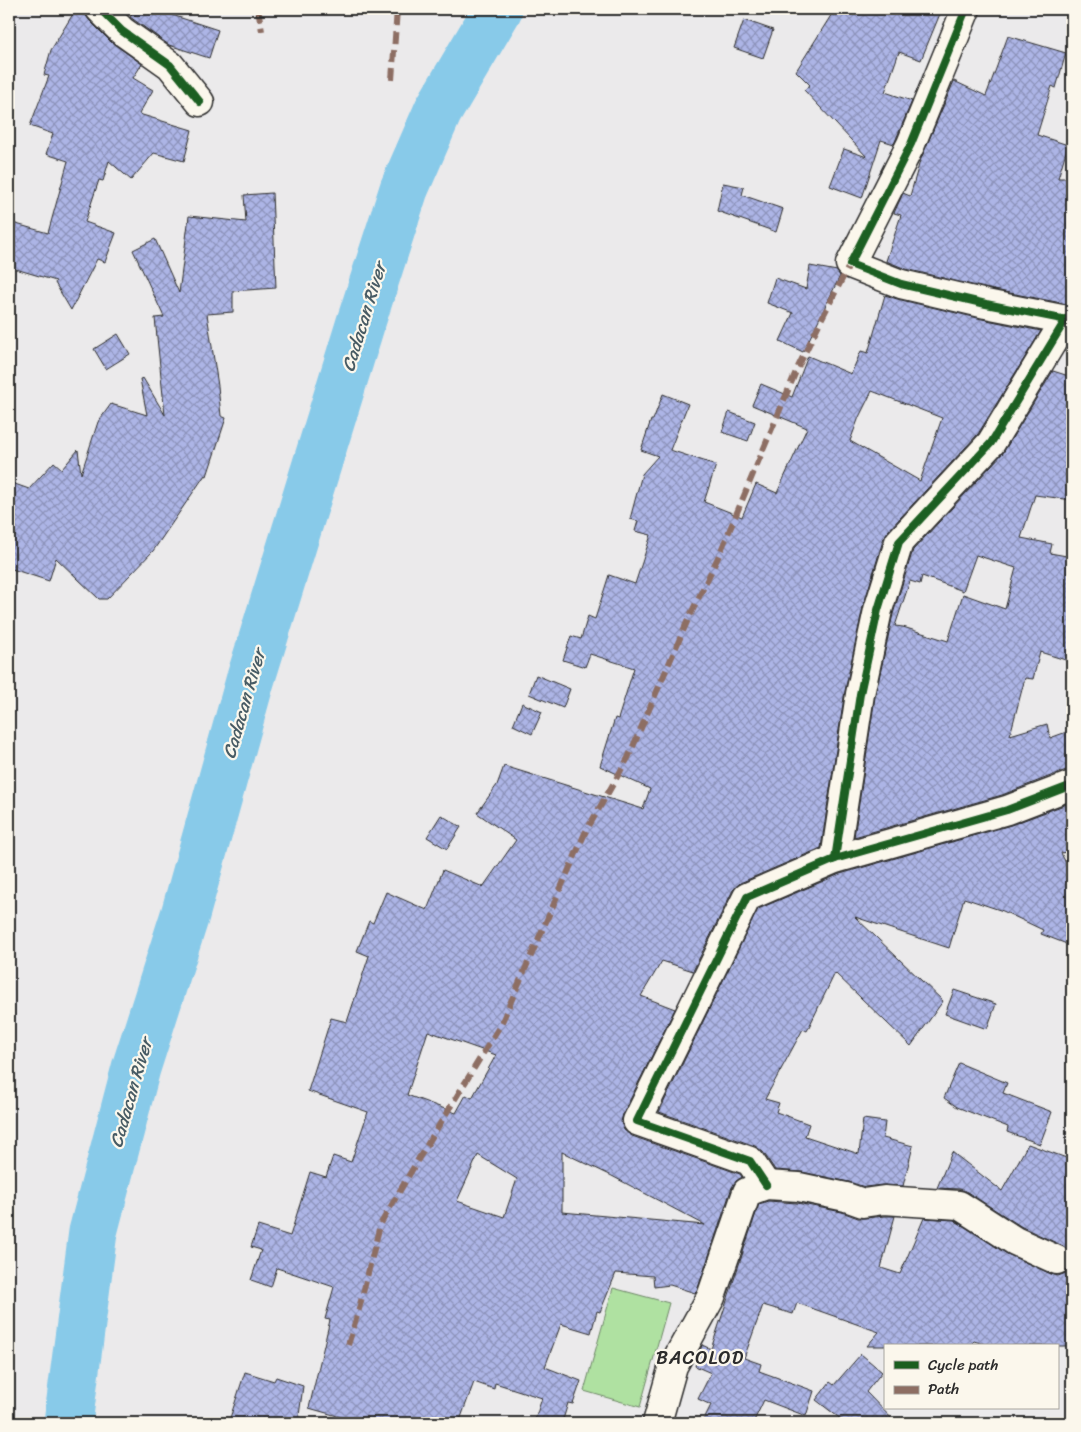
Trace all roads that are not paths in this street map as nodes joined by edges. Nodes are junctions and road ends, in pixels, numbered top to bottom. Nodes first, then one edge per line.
1 (100, 9) edge
2 (966, 9) edge
3 (200, 102) dead end
4 (1069, 320) edge
5 (1072, 786) edge
6 (835, 859) junction
7 (766, 1185) junction
8 (1057, 1260) dead end
9 (657, 1423) edge

1 - 3 street
2 - 4 street
4 - 6 street
5 - 6 street
6 - 7 street
7 - 8 street
7 - 9 street

